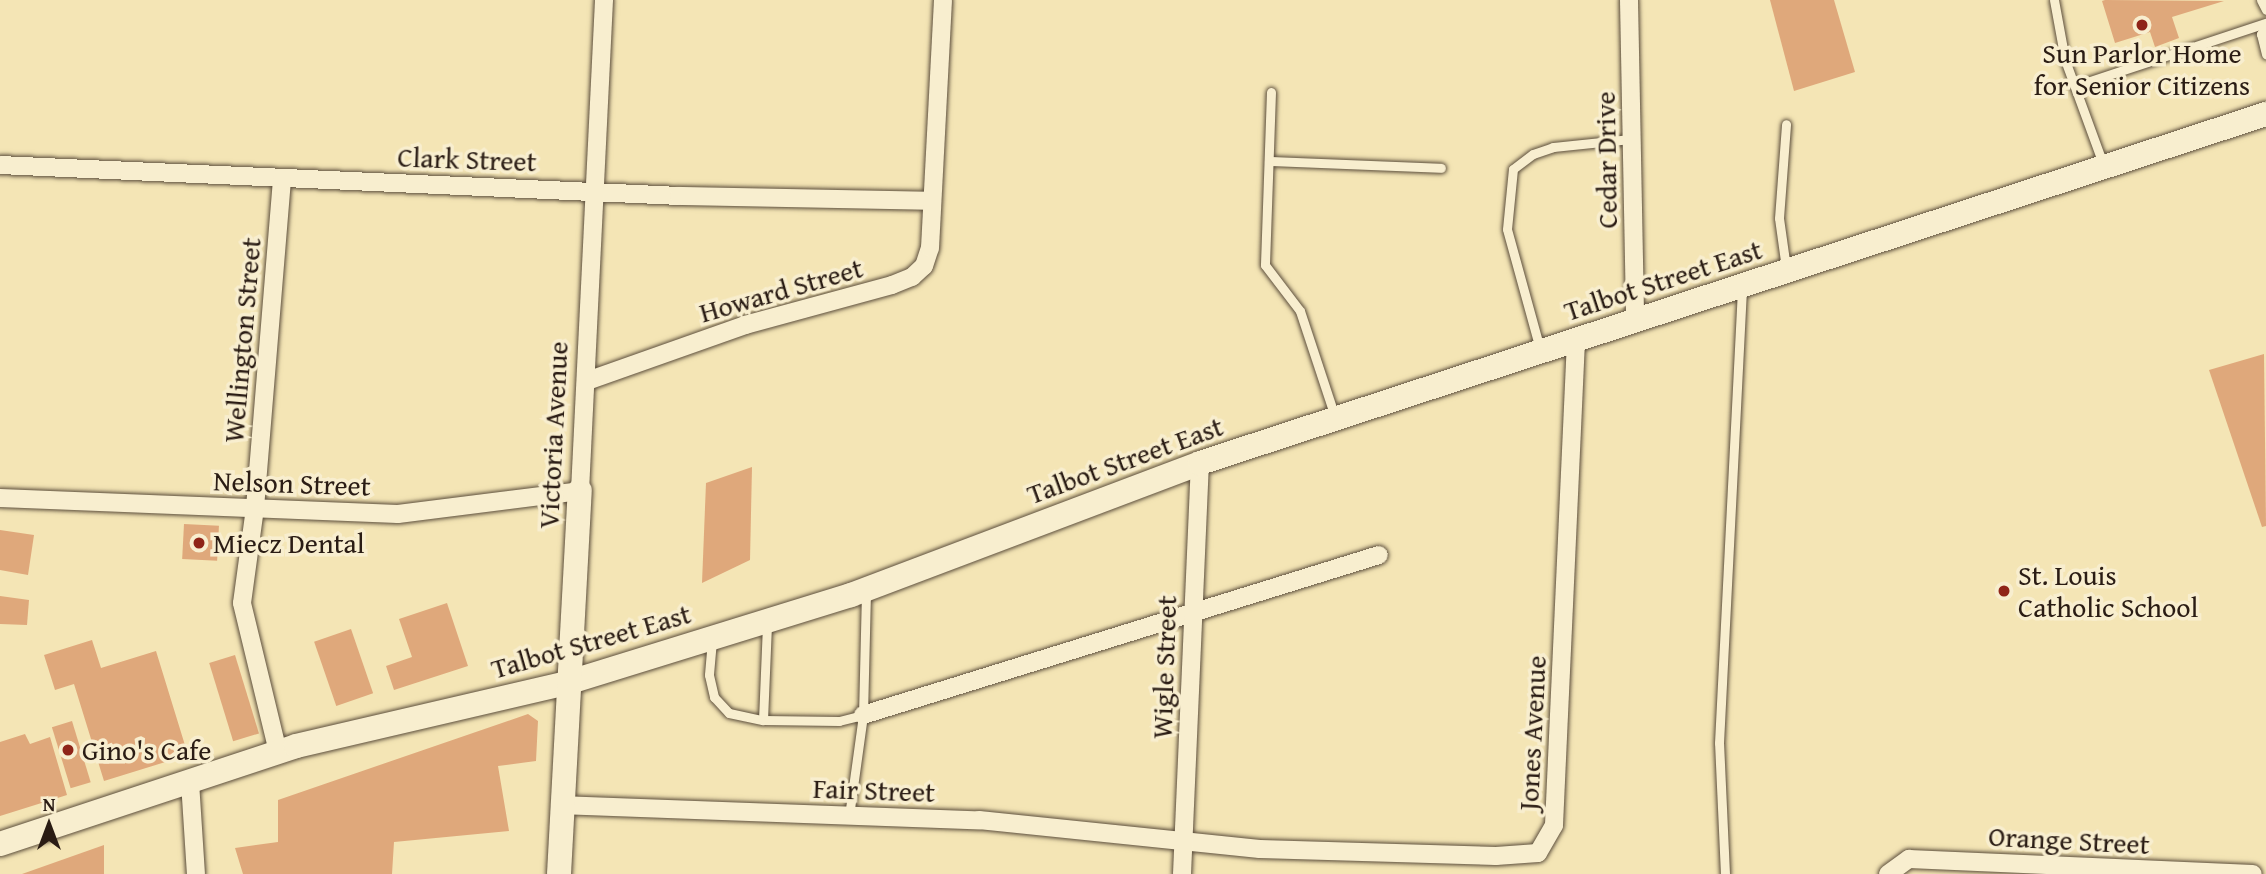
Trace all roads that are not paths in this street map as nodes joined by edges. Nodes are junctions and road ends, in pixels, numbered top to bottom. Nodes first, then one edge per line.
1 (604, 0) edge
2 (943, 0) edge
3 (1629, 0) edge
4 (2054, 0) edge
5 (2261, 0) edge
6 (2266, 10) edge
7 (2266, 25) edge
8 (2266, 54) edge
9 (2075, 86) junction
10 (1271, 92) dead end
11 (2266, 114) edge
12 (1786, 124) dead end
13 (1631, 139) junction
14 (1269, 161) junction
15 (0, 165) edge
16 (2103, 166) junction
17 (1441, 168) dead end
18 (282, 179) junction
19 (594, 190) junction
20 (932, 201) junction
21 (1786, 270) junction
22 (1742, 286) junction
23 (1635, 320) junction
24 (1576, 340) junction
25 (1541, 352) junction
26 (587, 381) junction
27 (1335, 419) junction
28 (1200, 463) junction
29 (580, 491) junction
30 (0, 498) edge
31 (255, 508) junction
32 (1379, 555) dead end
33 (866, 590) junction
34 (1192, 612) junction
35 (767, 621) junction
36 (712, 638) junction
37 (570, 682) junction
38 (863, 715) junction
39 (762, 720) junction
40 (278, 752) junction
41 (190, 782) junction
42 (561, 805) junction
43 (849, 816) junction
44 (1184, 839) junction
45 (0, 844) edge
46 (197, 874) edge
47 (559, 874) edge
48 (1182, 874) edge
49 (1725, 874) edge
50 (1888, 874) edge
51 (2215, 874) edge
52 (2253, 874) edge

1 - 19 street, Victoria Avenue
2 - 20 street, Howard Street
3 - 13 street, Cedar Drive
4 - 9 lane
5 - 6 lane
7 - 8 lane
7 - 9 lane
9 - 16 lane
10 - 14 lane
11 - 16 main road, Talbot Street East
12 - 21 lane
13 - 23 street, Cedar Drive
13 - 25 lane
14 - 17 lane
14 - 27 lane
15 - 18 street, Clark Street
16 - 21 main road, Talbot Street East
18 - 19 street, Clark Street
18 - 31 street, Wellington Street
19 - 20 street, Clark Street
19 - 26 street, Victoria Avenue
20 - 26 street, Howard Street
21 - 22 main road, Talbot Street East
22 - 23 main road, Talbot Street East
22 - 49 lane
23 - 24 main road, Talbot Street East
24 - 25 main road, Talbot Street East
24 - 44 street, Jones Avenue
25 - 27 main road, Talbot Street East
26 - 29 street, Victoria Avenue
27 - 28 main road, Talbot Street East
28 - 33 main road, Talbot Street East
28 - 34 street, Wigle Street
29 - 31 street, Nelson Street
29 - 37 main road, Victoria Avenue
30 - 31 street, Nelson Street
31 - 40 street, Wellington Street
32 - 34 street
33 - 35 main road, Talbot Street East
33 - 38 lane
34 - 38 street
34 - 44 street, Wigle Street
35 - 36 main road, Talbot Street East
35 - 39 lane
36 - 37 main road, Talbot Street East
36 - 39 lane
37 - 40 main road, Talbot Street East
37 - 42 main road, Victoria Avenue
38 - 39 lane
38 - 43 lane
40 - 41 main road, Talbot Street East
41 - 45 main road, Talbot Street East
41 - 46 street
42 - 43 street, Fair Street
42 - 47 main road, Victoria Avenue
43 - 44 street, Fair Street
44 - 48 street, Wigle Street
50 - 51 street, Orange Street
51 - 52 street, Orange Street

